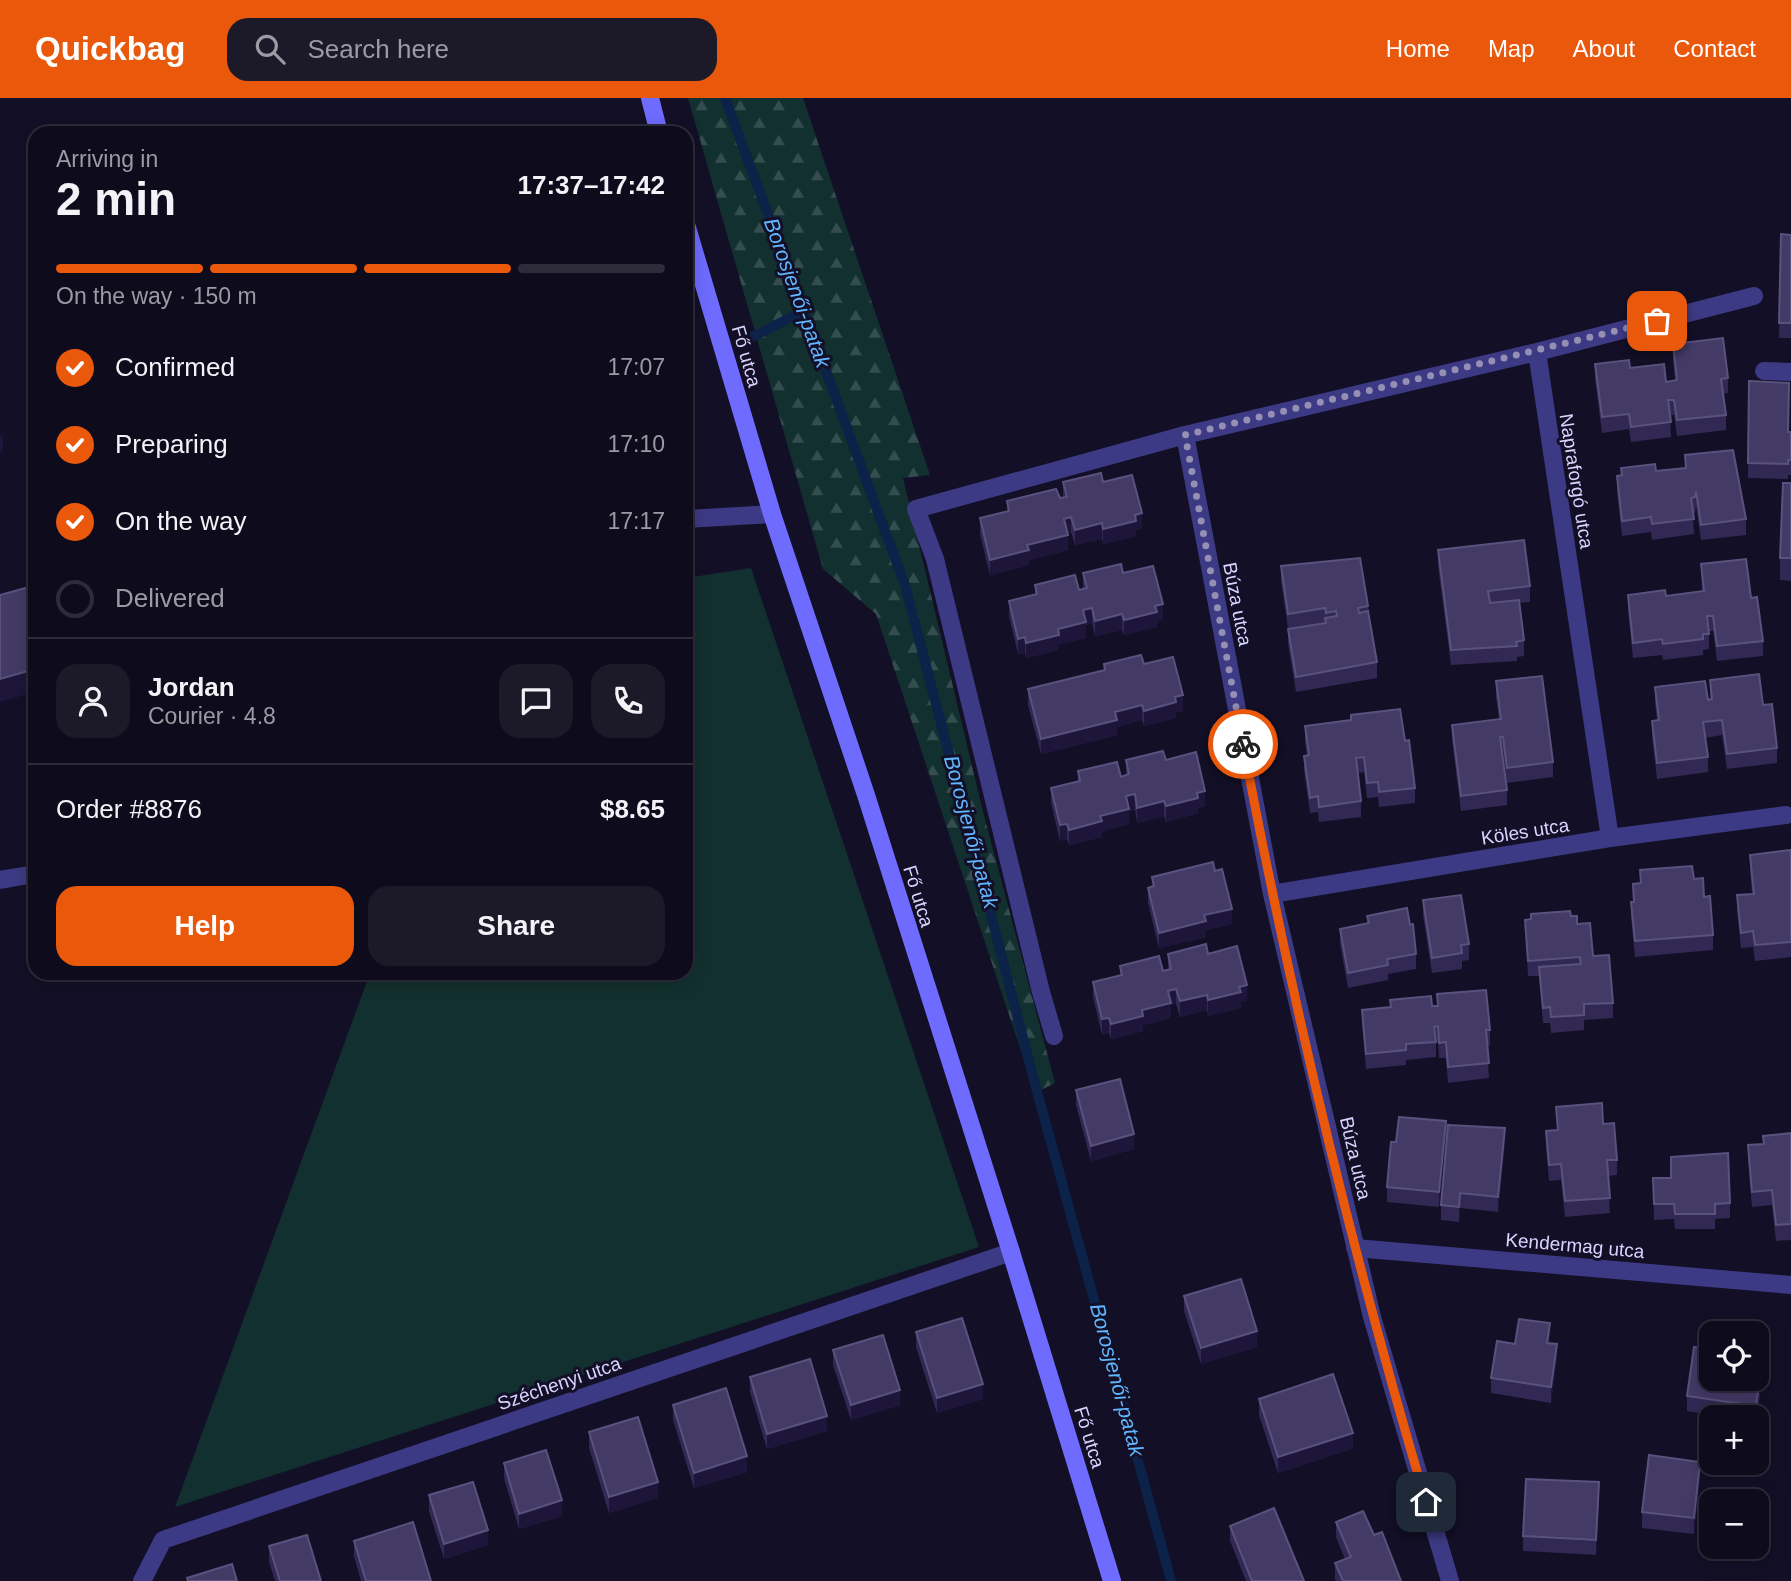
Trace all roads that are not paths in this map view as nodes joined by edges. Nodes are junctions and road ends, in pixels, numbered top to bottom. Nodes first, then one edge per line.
1 (650, 98) edge
2 (657, 126) edge
3 (693, 248) edge
4 (1754, 296) dead end
5 (1537, 352) junction
6 (1764, 371) dead end
7 (1791, 372) edge
8 (1185, 435) junction
9 (772, 514) junction
10 (693, 519) edge
11 (1786, 815) dead end
12 (1610, 838) junction
13 (28, 875) edge
14 (0, 880) edge
15 (1272, 894) junction
16 (1054, 1036) dead end
17 (1355, 1248) junction
18 (1011, 1252) junction
19 (1791, 1285) edge
20 (142, 1581) edge
21 (1112, 1581) edge
22 (1450, 1581) edge

1 - 2 street
3 - 9 street, Fő utca
4 - 5 street
5 - 8 street
5 - 12 street, Napraforgó utca
6 - 7 street
8 - 15 street, Búza utca
8 - 16 street
9 - 10 street
9 - 18 street, Fő utca
11 - 12 street, Köles utca
12 - 15 street, Köles utca
13 - 14 street
15 - 17 street, Búza utca
17 - 19 street, Kendermag utca
17 - 22 street, Búza utca
18 - 20 street, Széchenyi utca
18 - 21 street, Fő utca

